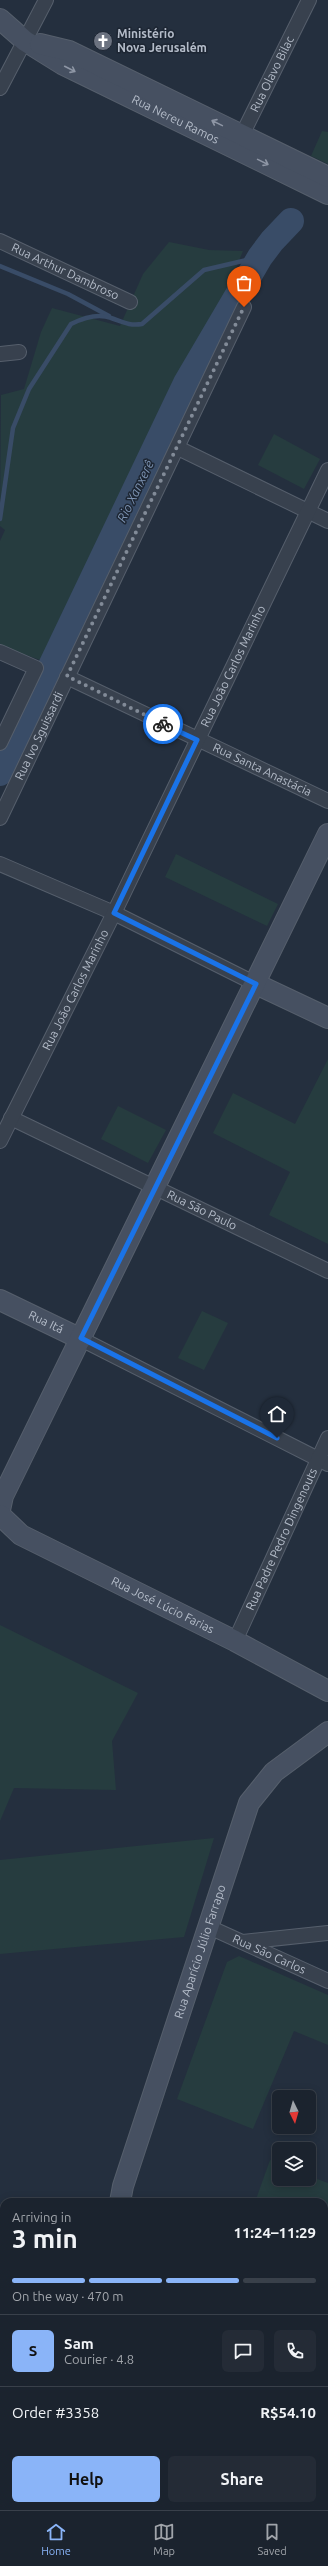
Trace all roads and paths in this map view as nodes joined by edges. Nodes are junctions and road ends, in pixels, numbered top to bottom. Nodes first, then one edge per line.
1 (46, 0) edge
2 (309, 0) edge
3 (0, 19) edge
4 (0, 35) edge
5 (25, 41) junction
6 (0, 88) edge
7 (239, 142) junction
8 (328, 177) edge
9 (328, 194) edge
10 (0, 241) edge
11 (130, 302) dead end
12 (244, 307) dead end
13 (19, 352) dead end
14 (0, 354) edge
15 (178, 448) junction
16 (328, 470) edge
17 (307, 511) junction
18 (328, 521) edge
19 (0, 652) edge
20 (67, 676) junction
21 (197, 740) junction
22 (0, 743) edge
23 (328, 801) edge
24 (0, 818) edge
25 (328, 834) edge
26 (0, 864) edge
27 (114, 913) junction
28 (256, 984) junction
29 (328, 1018) edge
30 (11, 1118) junction
31 (0, 1141) edge
32 (153, 1188) junction
33 (328, 1271) edge
34 (0, 1300) edge
35 (81, 1338) junction
36 (328, 1438) edge
37 (323, 1461) edge
38 (0, 1510) edge
39 (0, 1515) edge
40 (235, 1641) junction
41 (328, 1690) edge
42 (328, 1732) edge
43 (209, 1927) junction
44 (328, 1933) edge
45 (242, 1942) junction
46 (328, 1981) edge
47 (121, 2198) edge

1 - 5 street
2 - 7 street, Rua Olavo Bilac
3 - 5 street, Rua Nereu Ramos
4 - 5 street, Rua Nereu Ramos
5 - 6 street
5 - 7 street, Rua Nereu Ramos
7 - 8 street, Rua Nereu Ramos
7 -> 9 street, Rua Nereu Ramos
10 - 11 street, Rua Arthur Dambroso
12 - 15 street, Rua Ivo Sguissardi
13 - 14 street
15 - 17 street
15 - 20 street, Rua Ivo Sguissardi
16 - 17 street, Rua João Carlos Marinho
17 - 18 street
17 - 21 street, Rua João Carlos Marinho
19 - 22 street
20 - 21 street, Rua Santa Anastácia
20 - 24 street, Rua Ivo Sguissardi
21 - 23 street, Rua Santa Anastácia
21 - 27 street, Rua João Carlos Marinho
25 - 28 street
26 - 27 street
27 - 28 street
27 - 30 street, Rua João Carlos Marinho
28 - 29 street
28 - 32 street
30 - 31 street, Rua João Carlos Marinho
30 - 32 street, Rua São Paulo
32 - 33 street, Rua São Paulo
32 - 35 street
34 - 35 street, Rua Itá
35 - 37 street, Rua Itá
35 - 38 street
36 - 37 street, Rua Padre Pedro Dingenouts
37 - 40 street, Rua Padre Pedro Dingenouts
39 - 40 street, Rua José Lúcio Farias
40 - 41 street, Rua José Lúcio Farias
42 - 43 street, Rua Aparício Júlio Farrapo
43 - 45 street, Rua São Carlos
43 - 47 street, Rua Aparício Júlio Farrapo
44 - 45 street
45 - 46 street, Rua São Carlos

